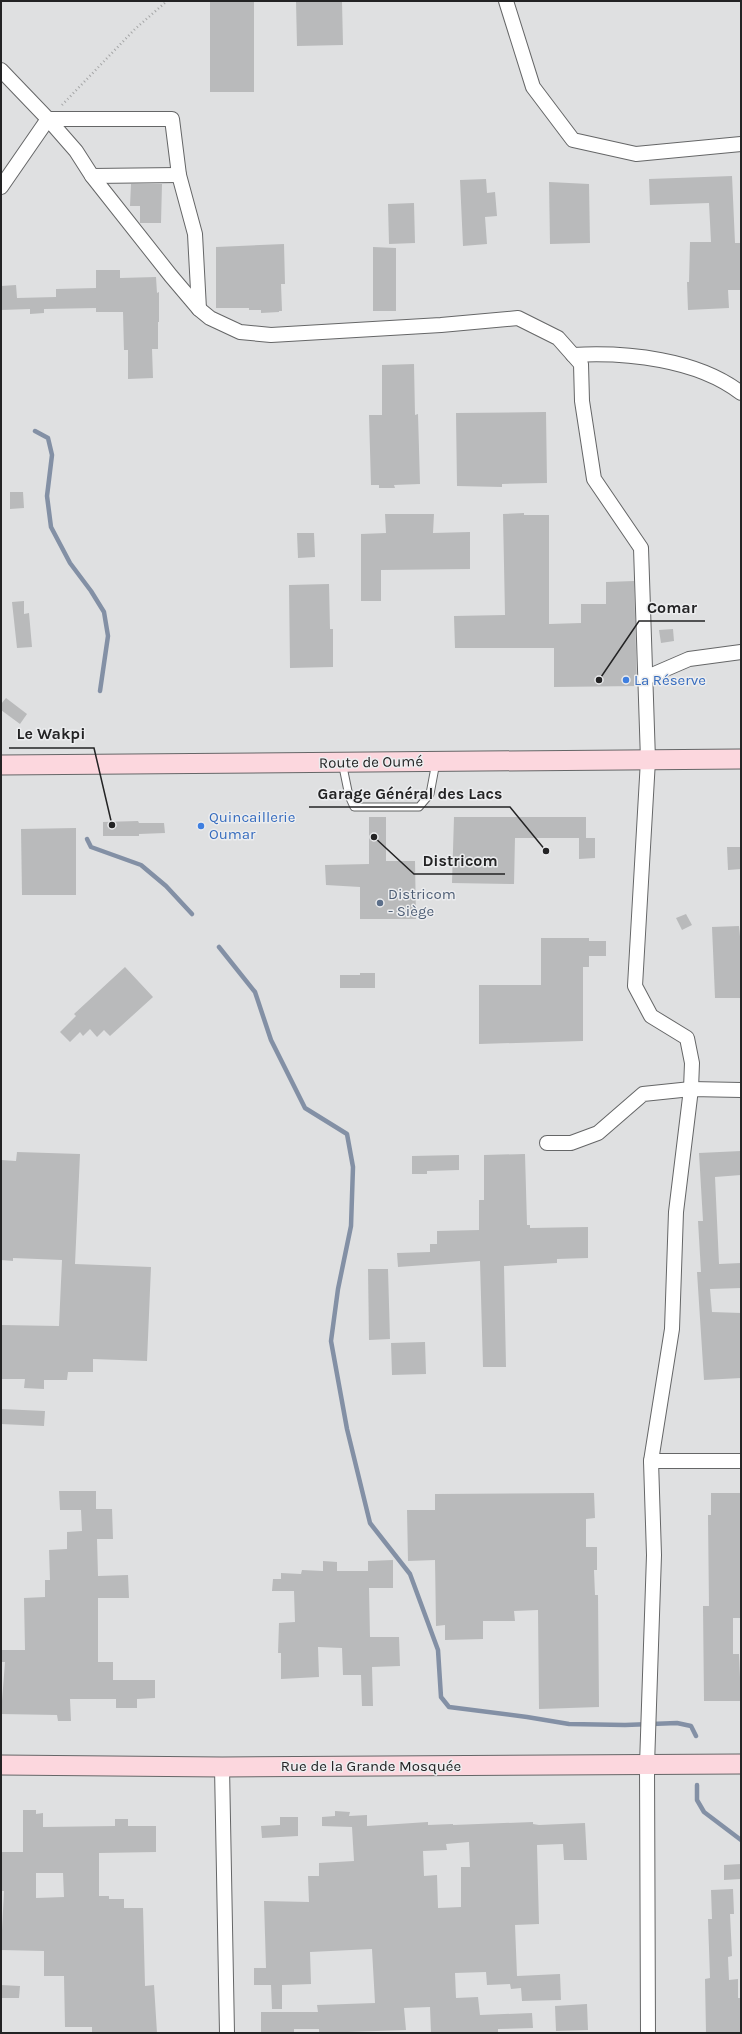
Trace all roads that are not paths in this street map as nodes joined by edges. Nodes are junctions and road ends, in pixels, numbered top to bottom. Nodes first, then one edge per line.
1 (506, 1) edge
2 (1, 70) edge
3 (48, 119) junction
4 (741, 144) edge
5 (92, 176) junction
6 (179, 176) junction
7 (1, 187) edge
8 (199, 309) junction
9 (573, 355) junction
10 (741, 393) edge
11 (741, 652) edge
12 (645, 678) junction
13 (741, 759) edge
14 (648, 760) junction
15 (436, 761) junction
16 (342, 762) junction
17 (1, 765) edge
18 (691, 1089) junction
19 (741, 1090) edge
20 (546, 1143) dead end
21 (652, 1461) junction
22 (741, 1461) edge
23 (741, 1764) edge
24 (1, 1765) edge
25 (647, 1765) junction
26 (222, 1767) junction
27 (227, 2033) edge
28 (648, 2033) edge

1 - 4 street
2 - 3 street
3 - 5 street
3 - 6 street
3 - 7 street
5 - 6 street
5 - 8 street
6 - 8 street
8 - 9 street
9 - 10 street
9 - 12 street
11 - 12 street
12 - 14 street
13 - 14 main road, Route de Oumé
14 - 15 main road, Route de Oumé
14 - 18 street
15 - 16 main road, Route de Oumé
15 - 16 lane
16 - 17 main road, Route de Oumé
18 - 19 street
18 - 20 street
18 - 21 street
21 - 22 street
21 - 25 street
23 - 25 main road, Rue de la Grande Mosquée
24 - 26 main road, Rue de la Grande Mosquée
25 - 26 main road, Rue de la Grande Mosquée
25 - 28 street
26 - 27 street

